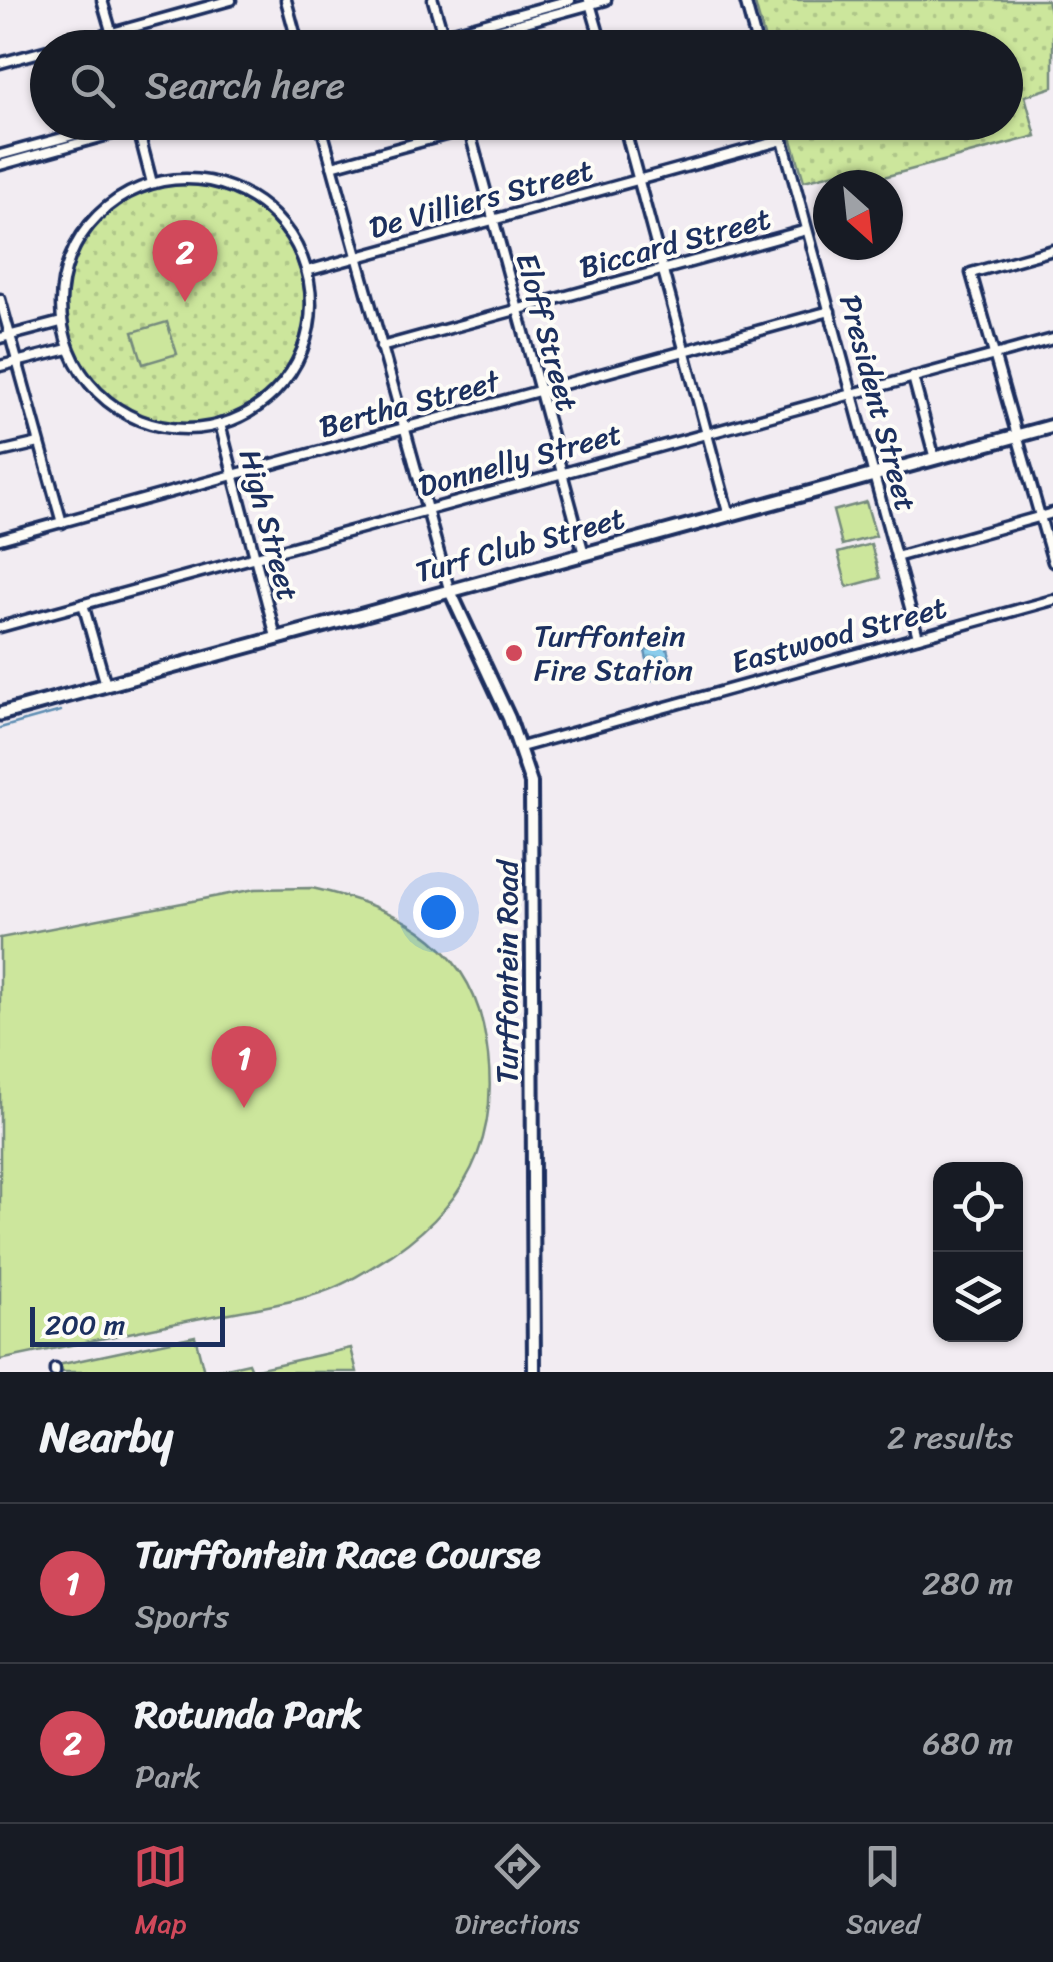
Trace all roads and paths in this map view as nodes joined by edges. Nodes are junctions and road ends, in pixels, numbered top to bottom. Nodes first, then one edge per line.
1 (102, 0) edge
2 (231, 0) edge
3 (286, 0) edge
4 (433, 0) edge
5 (570, 0) edge
6 (606, 0) edge
7 (744, 0) edge
8 (589, 2) edge
9 (111, 30) edge
10 (123, 30) edge
11 (294, 30) edge
12 (442, 30) edge
13 (481, 30) edge
14 (488, 30) edge
15 (597, 30) edge
16 (753, 30) edge
17 (30, 55) edge
18 (0, 64) edge
19 (76, 140) edge
20 (141, 140) edge
21 (325, 140) edge
22 (420, 140) edge
23 (472, 140) edge
24 (628, 140) edge
25 (783, 140) joint
26 (51, 146) junction
27 (0, 155) edge
28 (0, 165) edge
29 (332, 166) junction
30 (638, 180) junction
31 (152, 183) junction
32 (493, 219) junction
33 (807, 230) junction
34 (1053, 250) edge
35 (356, 257) junction
36 (662, 270) junction
37 (307, 271) junction
38 (0, 299) edge
39 (518, 310) junction
40 (830, 311) junction
41 (61, 322) junction
42 (10, 335) junction
43 (0, 338) edge
44 (1053, 339) edge
45 (381, 347) junction
46 (68, 348) junction
47 (684, 352) junction
48 (994, 355) junction
49 (18, 361) junction
50 (0, 366) edge
51 (913, 376) junction
52 (540, 391) junction
53 (852, 393) junction
54 (220, 424) junction
55 (1053, 426) edge
56 (403, 428) junction
57 (707, 432) junction
58 (1018, 436) junction
59 (39, 443) junction
60 (0, 452) edge
61 (935, 459) junction
62 (562, 472) junction
63 (232, 476) junction
64 (875, 476) junction
65 (426, 509) junction
66 (1053, 513) edge
67 (729, 516) junction
68 (1040, 516) junction
69 (62, 523) junction
70 (0, 538) edge
71 (584, 554) junction
72 (254, 556) junction
73 (896, 557) junction
74 (1053, 562) edge
75 (449, 589) junction
76 (1053, 600) edge
77 (83, 604) junction
78 (0, 627) edge
79 (276, 636) junction
80 (918, 637) junction
81 (106, 685) junction
82 (0, 714) edge
83 (521, 747) junction
84 (534, 1372) edge

1 - 9 street
2 - 10 street
3 - 11 street
4 - 12 street
5 - 13 street
6 - 8 street
7 - 16 street
8 - 14 street
8 - 15 street
17 - 18 street
19 - 26 street
20 - 31 street
21 - 29 street
22 - 29 street
23 - 32 street, Eloff Street
24 - 30 street
25 - 30 street, De Villiers Street
25 - 33 street, President Street
26 - 27 street
26 - 28 street
29 - 35 street
30 - 32 street, De Villiers Street
30 - 36 street
31 - 37 street
31 - 41 street
32 - 35 street, De Villiers Street
32 - 39 street, Eloff Street
33 - 36 street, Biccard Street
33 - 40 street, President Street
34 - 48 street
35 - 37 street, De Villiers Street
35 - 45 street
36 - 39 street, Biccard Street
36 - 47 street
37 - 54 street
38 - 42 street
39 - 45 street, Biccard Street
39 - 52 street, Eloff Street
40 - 47 street, Bertha Street
40 - 53 street, President Street
41 - 42 street
41 - 46 street
42 - 43 street
42 - 49 street
44 - 48 street, Donnelly Street
45 - 56 street
46 - 49 street
46 - 54 street
47 - 52 street, Bertha Street
47 - 57 street
48 - 51 street, Donnelly Street
48 - 58 street
49 - 50 street
49 - 59 street
51 - 53 street, Donnelly Street
51 - 61 street
52 - 56 street, Bertha Street
52 - 62 street, Eloff Street
53 - 57 street, Donnelly Street
53 - 64 street, President Street
54 - 63 street, High Street
55 - 58 main road, Turf Club Street
56 - 63 street, Bertha Street
56 - 65 street
57 - 62 street, Donnelly Street
57 - 67 street
58 - 61 main road, Turf Club Street
58 - 68 street
59 - 60 street
59 - 69 street
61 - 64 main road, Turf Club Street
62 - 65 street, Donnelly Street
62 - 71 street, Eloff Street
63 - 69 street, Bertha Street
63 - 72 street, High Street
64 - 67 main road, Turf Club Street
64 - 73 street, President Street
65 - 72 street, Donnelly Street
65 - 75 street
66 - 68 street
67 - 71 main road, Turf Club Street
68 - 73 street
68 - 74 street
69 - 70 street, Bertha Street
71 - 75 main road, Turf Club Street
72 - 77 street, Donnelly Street
72 - 79 street, High Street
73 - 80 street, President Street
75 - 79 main road, Turf Club Street
75 - 83 street, Turffontein Road
76 - 80 street, Eastwood Street
77 - 78 street, Donnelly Street
77 - 81 street
79 - 81 main road, Turf Club Street
80 - 83 street, Eastwood Street
81 - 82 main road, Turf Club Street
83 - 84 street, Turffontein Road

